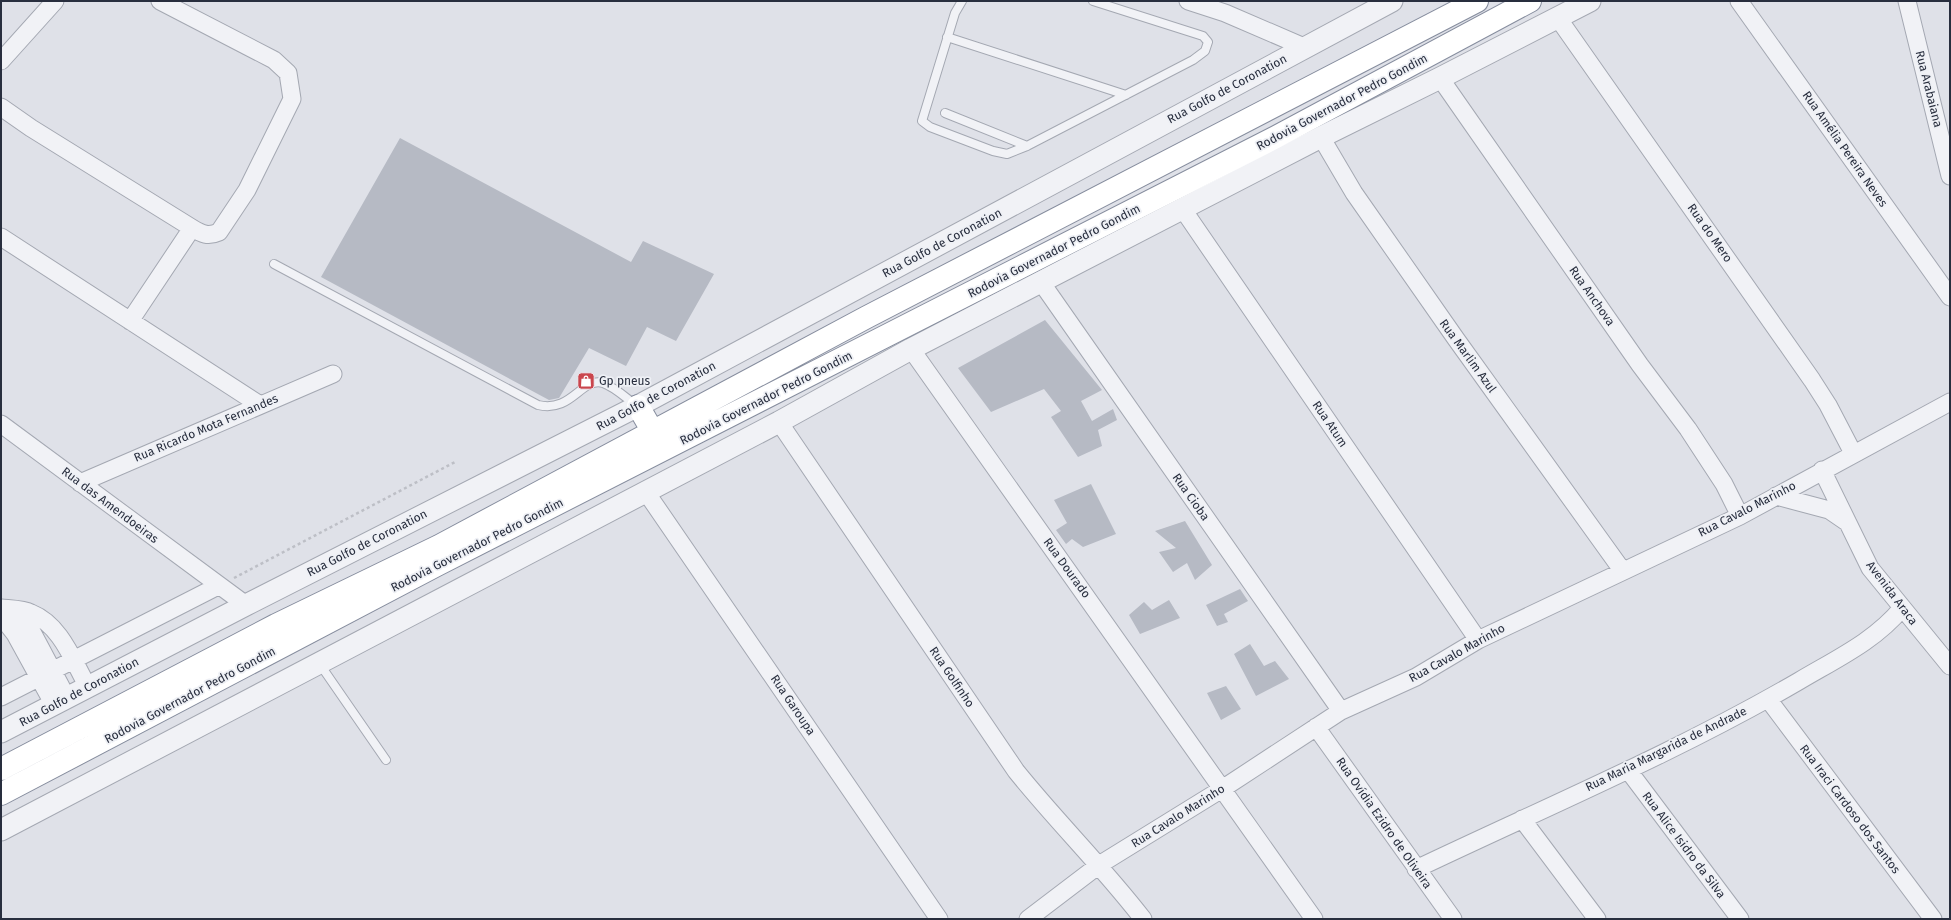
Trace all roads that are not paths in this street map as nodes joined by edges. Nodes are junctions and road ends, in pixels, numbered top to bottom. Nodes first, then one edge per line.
1 (55, 1) edge
2 (160, 1) edge
3 (962, 1) edge
4 (1093, 1) edge
5 (1188, 1) edge
6 (1392, 1) edge
7 (1477, 1) edge
8 (1530, 1) edge
9 (1590, 1) edge
10 (1739, 1) edge
11 (1907, 1) edge
12 (1558, 18) junction
13 (947, 37) junction
14 (1304, 47) junction
15 (1, 61) edge
16 (1440, 78) junction
17 (1126, 95) junction
18 (1, 107) edge
19 (945, 113) dead end
20 (1321, 137) junction
21 (1027, 146) junction
22 (1950, 176) edge
23 (1182, 208) junction
24 (192, 228) junction
25 (1, 237) edge
26 (274, 264) dead end
27 (1041, 282) junction
28 (1950, 297) edge
29 (130, 321) junction
30 (911, 349) junction
31 (333, 374) dead end
32 (1950, 402) edge
33 (260, 405) junction
34 (638, 406) junction
35 (779, 422) junction
36 (1, 424) edge
37 (653, 432) junction
38 (1853, 453) junction
39 (1822, 470) junction
40 (80, 483) junction
41 (646, 492) junction
42 (1776, 496) junction
43 (1740, 516) junction
44 (1850, 524) junction
45 (1622, 570) junction
46 (218, 586) junction
47 (246, 605) junction
48 (1902, 608) junction
49 (1, 609) edge
50 (1, 616) edge
51 (1478, 640) junction
52 (73, 660) junction
53 (319, 663) junction
54 (1950, 666) edge
55 (53, 670) junction
56 (38, 677) junction
57 (88, 687) junction
58 (1, 697) edge
59 (1768, 698) junction
60 (61, 701) junction
61 (1341, 711) junction
62 (1316, 727) junction
63 (1, 732) edge
64 (386, 760) dead end
65 (1, 769) edge
66 (1628, 770) junction
67 (1222, 789) junction
68 (1, 794) edge
69 (1522, 818) junction
70 (1, 830) edge
71 (1099, 865) junction
72 (1416, 869) junction
73 (939, 919) edge
74 (1028, 919) edge
75 (1143, 919) edge
76 (1314, 919) edge
77 (1453, 919) edge
78 (1597, 919) edge
79 (1740, 919) edge
80 (1934, 919) edge

1 - 15 street
2 - 24 street
3 - 13 lane
4 - 17 lane
5 - 14 street, Rua Golfo de Coronation
6 - 14 street, Rua Golfo de Coronation
7 - 37 highway, Rodovia Governador Pedro Gondim
8 - 68 highway, Rodovia Governador Pedro Gondim
9 - 12 street
10 - 28 street, Rua Amélia Pereira Neves
11 - 22 street, Rua Arabaiana
12 - 16 street
12 - 38 street, Rua do Mero
13 - 17 lane
13 - 21 lane
14 - 34 street, Rua Golfo de Coronation
16 - 20 street
16 - 43 street, Rua Anchova
17 - 21 lane
18 - 24 street
19 - 21 lane
20 - 23 street
20 - 45 street, Rua Marlim Azul
23 - 27 street
23 - 51 street, Rua Atum
24 - 29 street
25 - 29 street
26 - 34 lane
27 - 30 street
27 - 61 street, Rua Cioba
29 - 33 street
30 - 35 street
30 - 67 street, Rua Dourado
31 - 33 street, Rua Ricardo Mota Fernandes
32 - 38 street, Rua Cavalo Marinho
33 - 40 street, Rua Ricardo Mota Fernandes
34 - 37 highway
34 - 47 street, Rua Golfo de Coronation
35 - 41 street
35 - 71 street, Rua Golfinho
36 - 40 street, Rua das Amendoeiras
37 - 65 highway, Rodovia Governador Pedro Gondim
38 - 39 street, Rua Cavalo Marinho
39 - 42 street, Rua Cavalo Marinho
39 - 44 street, Avenida Araca
40 - 46 street, Rua das Amendoeiras
41 - 53 street
41 - 73 street, Rua Garoupa
42 - 43 street, Rua Cavalo Marinho
42 - 44 street
43 - 45 street, Rua Cavalo Marinho
44 - 48 street, Avenida Araca
45 - 51 street, Rua Cavalo Marinho
46 - 47 street, Rua das Amendoeiras
46 - 52 street
47 - 57 street, Rua Golfo de Coronation
48 - 54 street, Avenida Araca
48 - 59 street, Rua Maria Margarida de Andrade
49 - 52 street
49 - 55 street
50 - 56 street
51 - 61 street, Rua Cavalo Marinho
52 - 55 street
52 - 57 street
53 - 64 lane
53 - 70 street
55 - 56 street
55 - 60 street
56 - 58 street
56 - 60 street
57 - 60 street, Rua Golfo de Coronation
59 - 66 street, Rua Maria Margarida de Andrade
59 - 80 street, Rua Iraci Cardoso dos Santos
60 - 63 street, Rua Golfo de Coronation
61 - 62 street, Rua Cavalo Marinho
62 - 67 street, Rua Cavalo Marinho
62 - 72 street, Rua Ovídia Ezidro de Oliveira
66 - 69 street, Rua Maria Margarida de Andrade
66 - 79 street, Rua Alice Isidro da Silva
67 - 71 street, Rua Cavalo Marinho
67 - 76 street, Rua Dourado
69 - 72 street, Rua Maria Margarida de Andrade
69 - 78 street
71 - 74 street, Rua Cavalo Marinho
71 - 75 street, Rua Golfinho
72 - 77 street, Rua Ovídia Ezidro de Oliveira

